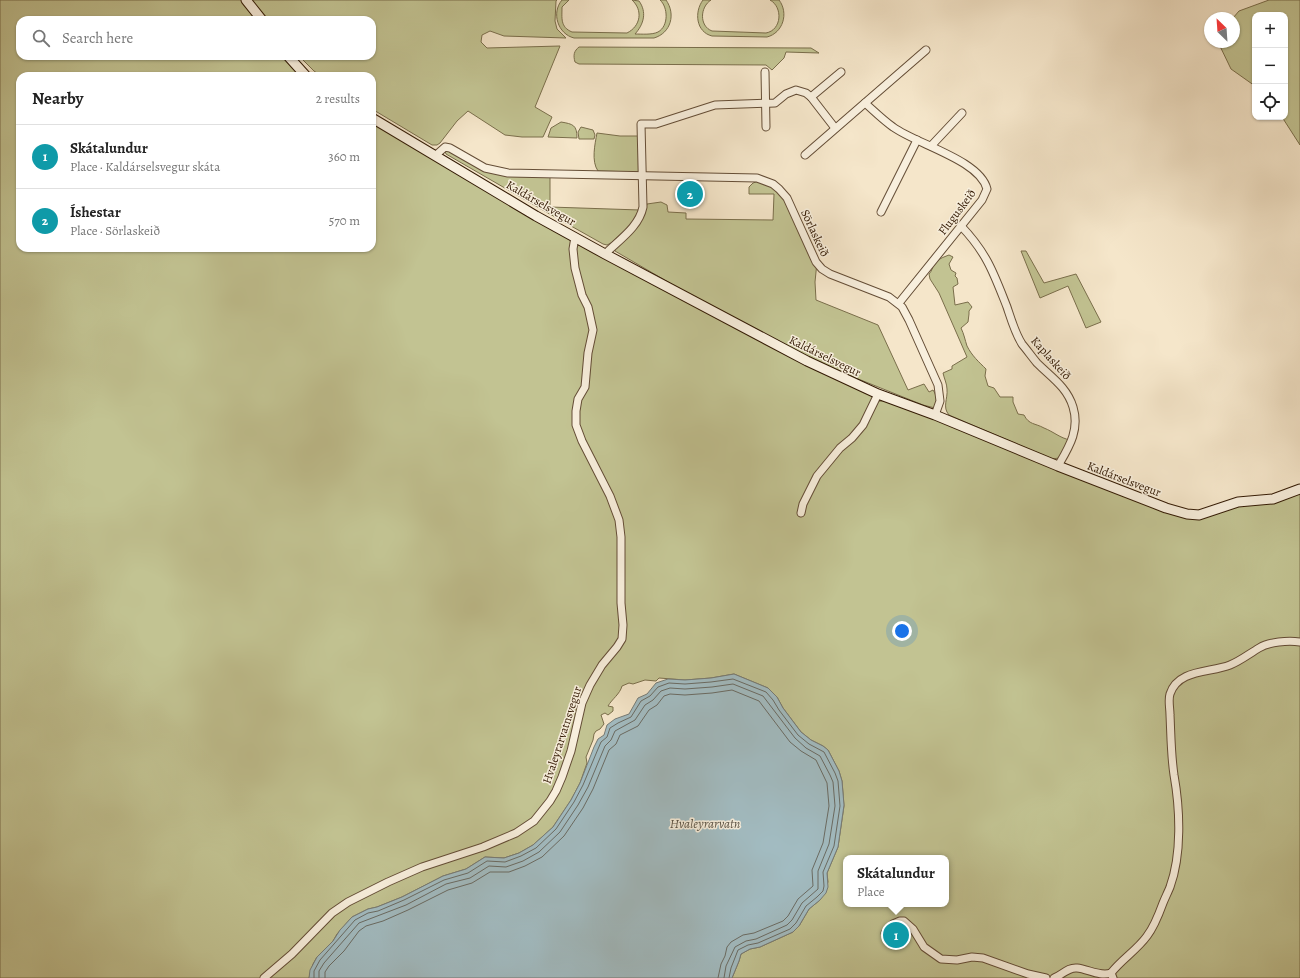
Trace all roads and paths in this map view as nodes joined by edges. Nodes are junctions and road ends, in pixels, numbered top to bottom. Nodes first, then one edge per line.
1 (246, 0) edge
2 (259, 16) edge
3 (926, 50) dead end
4 (292, 60) edge
5 (302, 72) edge
6 (765, 72) dead end
7 (842, 72) dead end
8 (811, 97) junction
9 (765, 103) junction
10 (865, 103) junction
11 (962, 113) dead end
12 (376, 120) edge
13 (766, 127) dead end
14 (836, 128) junction
15 (917, 140) junction
16 (931, 146) junction
17 (436, 155) junction
18 (805, 155) dead end
19 (642, 176) junction
20 (881, 212) dead end
21 (961, 226) junction
22 (576, 237) junction
23 (605, 254) junction
24 (899, 304) junction
25 (878, 394) junction
26 (935, 415) junction
27 (1058, 466) junction
28 (1300, 489) edge
29 (801, 513) dead end
30 (1300, 642) edge
31 (885, 933) dead end
32 (1112, 975) edge
33 (264, 978) edge
34 (1046, 978) edge
35 (1056, 978) edge

1 - 2 street
3 - 10 street
4 - 5 street
6 - 9 street
7 - 8 street
8 - 9 street
8 - 14 street
9 - 13 street
9 - 19 street
10 - 14 street
10 - 15 street, Fluguskeið
11 - 16 street
12 - 17 street, Kaldárselsvegur
14 - 18 street
15 - 16 street, Fluguskeið
15 - 20 street
16 - 21 street, Fluguskeið
17 - 19 street, Sörlaskeið
17 - 22 street, Kaldárselsvegur
19 - 23 street
19 - 24 street, Sörlaskeið
21 - 24 street, Fluguskeið
21 - 27 street, Kaplaskeið
22 - 23 street, Kaldárselsvegur
22 - 33 street, Hvaleyrarvatnsvegur
23 - 25 street, Kaldárselsvegur
24 - 26 street, Sörlaskeið
25 - 26 street, Kaldárselsvegur
25 - 29 street
26 - 27 street, Kaldárselsvegur
27 - 28 street, Kaldárselsvegur
30 - 32 street
31 - 34 street
32 - 35 street

